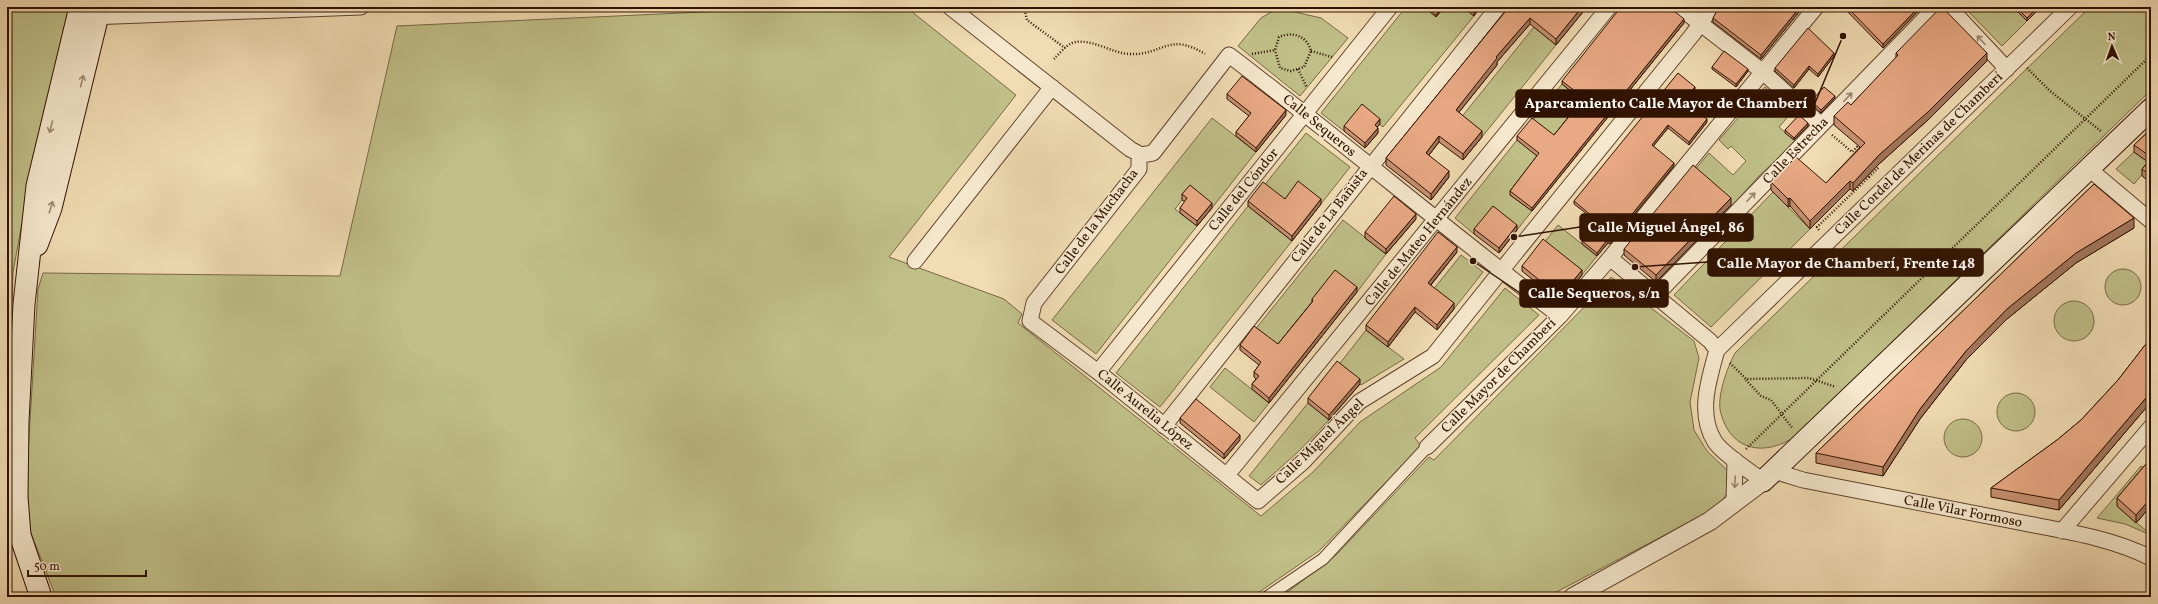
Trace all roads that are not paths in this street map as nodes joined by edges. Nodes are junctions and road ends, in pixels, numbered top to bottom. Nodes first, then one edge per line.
1 (361, 7) edge
2 (950, 7) edge
3 (1390, 7) edge
4 (1498, 7) edge
5 (1609, 7) edge
6 (1679, 7) edge
7 (1712, 7) edge
8 (1816, 7) edge
9 (1936, 7) edge
10 (1949, 7) edge
11 (2070, 7) edge
12 (89, 12) edge
13 (1700, 24) junction
14 (1229, 55) joint
15 (2007, 69) junction
16 (1764, 72) junction
17 (1052, 87) junction
18 (2151, 109) edge
19 (1305, 113) junction
20 (1825, 129) junction
21 (1141, 155) junction
22 (1369, 166) junction
23 (2088, 168) junction
24 (1437, 220) junction
25 (2151, 221) edge
26 (1610, 258) junction
27 (915, 261) dead end
28 (1500, 271) junction
29 (1656, 295) junction
30 (1560, 316) junction
31 (1030, 321) joint
32 (1717, 350) junction
33 (1098, 372) junction
34 (1164, 426) junction
35 (2151, 427) edge
36 (1427, 447) joint
37 (1735, 460) junction
38 (1227, 475) junction
39 (1768, 476) junction
40 (1258, 501) joint
41 (1734, 503) junction
42 (2062, 531) junction
43 (2151, 558) edge
44 (41, 597) edge
45 (1267, 597) edge
46 (1573, 597) edge

1 - 12 street
2 - 17 street
3 - 19 street, Calle del Cóndor
4 - 22 street, Calle de La Bañista
5 - 24 street, Calle de Mateo Hernández
6 - 13 street
7 - 13 street, Calle Miguel Ángel
8 - 16 street, Calle Mayor de Chamberí
20 -> 9 street, Calle Estrecha
15 -> 10 street
11 - 15 street, Calle Cordel de Merinas de Chamberí
12 - 44 main road
13 - 16 street
13 - 28 street, Calle Miguel Ángel
14 - 19 street, Calle Sequeros
14 - 21 street, Calle de la Muchacha
15 - 32 street, Calle Cordel de Merinas de Chamberí
16 - 20 street
16 - 26 street, Calle Mayor de Chamberí
17 - 21 street
17 - 27 street
18 - 23 main road
19 - 22 street, Calle Sequeros
19 - 33 street, Calle del Cóndor
29 -> 20 street, Calle Estrecha
21 - 31 street, Calle de la Muchacha
22 - 24 street, Calle Sequeros
22 - 34 street, Calle de La Bañista
23 - 25 street
23 - 39 main road
24 - 28 street, Calle Sequeros
24 - 38 street, Calle de Mateo Hernández
26 - 29 street
26 - 30 street, Calle Mayor de Chamberí
28 - 30 street, Calle Sequeros
28 - 40 street, Calle Miguel Ángel
29 - 32 street
30 - 36 street, Calle Mayor de Chamberí
31 - 33 street, Calle Aurelia López
32 - 37 street
33 - 34 street, Calle Aurelia López
34 - 38 street, Calle Aurelia López
35 - 42 street
36 - 45 street
37 - 39 street
37 -> 41 street
38 - 40 street, Calle Aurelia López
39 - 41 street
39 - 42 street, Calle Vilar Formoso
41 - 46 street
42 - 43 street, Calle Vilar Formoso

